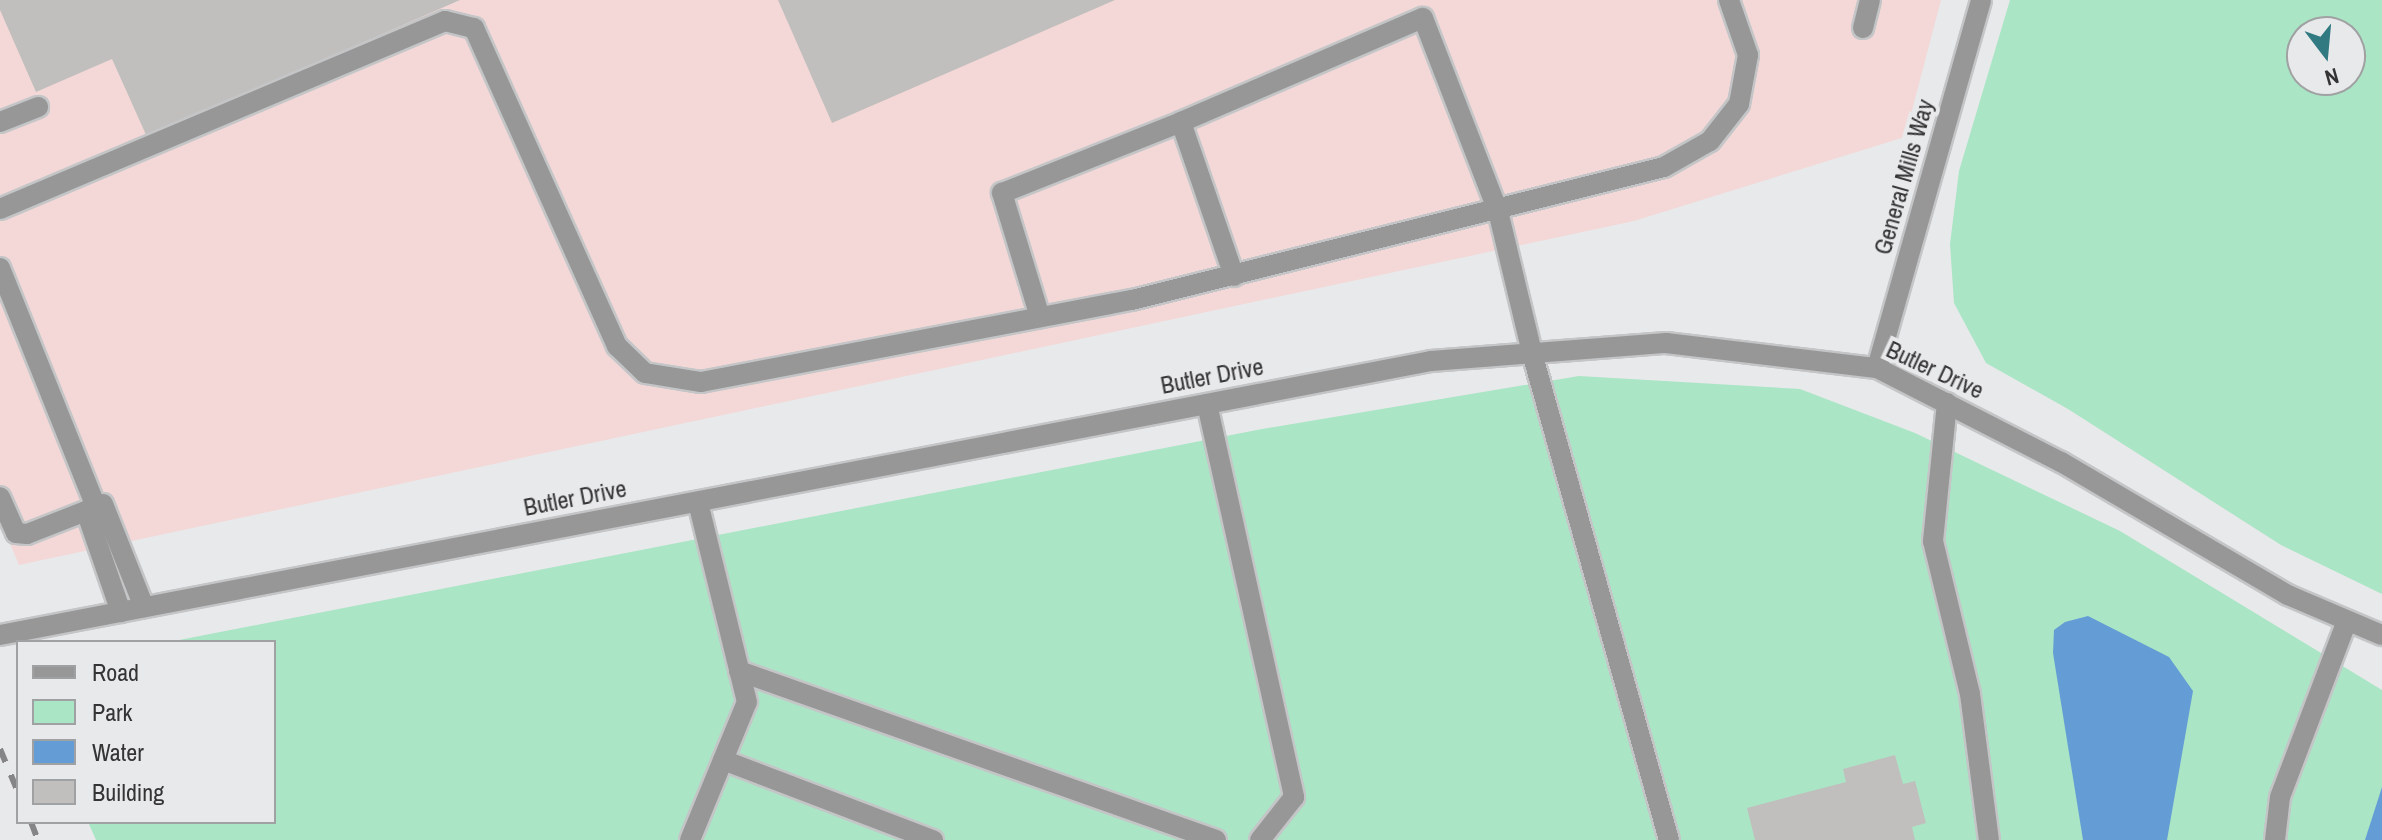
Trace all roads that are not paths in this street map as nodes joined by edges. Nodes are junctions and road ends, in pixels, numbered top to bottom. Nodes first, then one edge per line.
1 (1729, 0) edge
2 (1870, 0) edge
3 (1981, 0) edge
4 (1863, 28) dead end
5 (38, 107) dead end
6 (0, 122) edge
7 (1181, 122) junction
8 (0, 209) edge
9 (1498, 211) junction
10 (0, 268) edge
11 (1234, 276) junction
12 (1040, 317) junction
13 (1532, 353) junction
14 (1877, 368) junction
15 (1947, 403) junction
16 (1207, 404) junction
17 (0, 497) edge
18 (698, 502) junction
19 (95, 507) junction
20 (144, 607) junction
21 (121, 612) junction
22 (2347, 621) junction
23 (0, 635) edge
24 (2382, 635) edge
25 (739, 671) junction
26 (723, 760) junction
27 (690, 840) edge
28 (933, 840) edge
29 (1216, 840) edge
30 (1260, 840) edge
31 (1669, 840) edge
32 (1989, 840) edge
33 (2275, 840) edge

1 - 9 street
2 - 4 street
3 - 14 street, General Mills Way
5 - 6 street
7 - 9 street
7 - 11 street
7 - 12 street
8 - 12 street
9 - 11 street
9 - 13 street
10 - 19 street
11 - 12 street
13 - 14 street, Butler Drive
13 - 16 street, Butler Drive
13 - 31 street
14 - 15 street, Butler Drive
15 - 22 street, Butler Drive
15 - 32 street
16 - 18 street, Butler Drive
16 - 30 street
17 - 19 street
18 - 20 street, Butler Drive
18 - 25 street
19 - 20 street
19 - 21 street
20 - 21 street, Butler Drive
21 - 23 street, Butler Drive
22 - 24 street, Butler Drive
22 - 33 street
25 - 26 street
25 - 29 street
26 - 27 street
26 - 28 street

